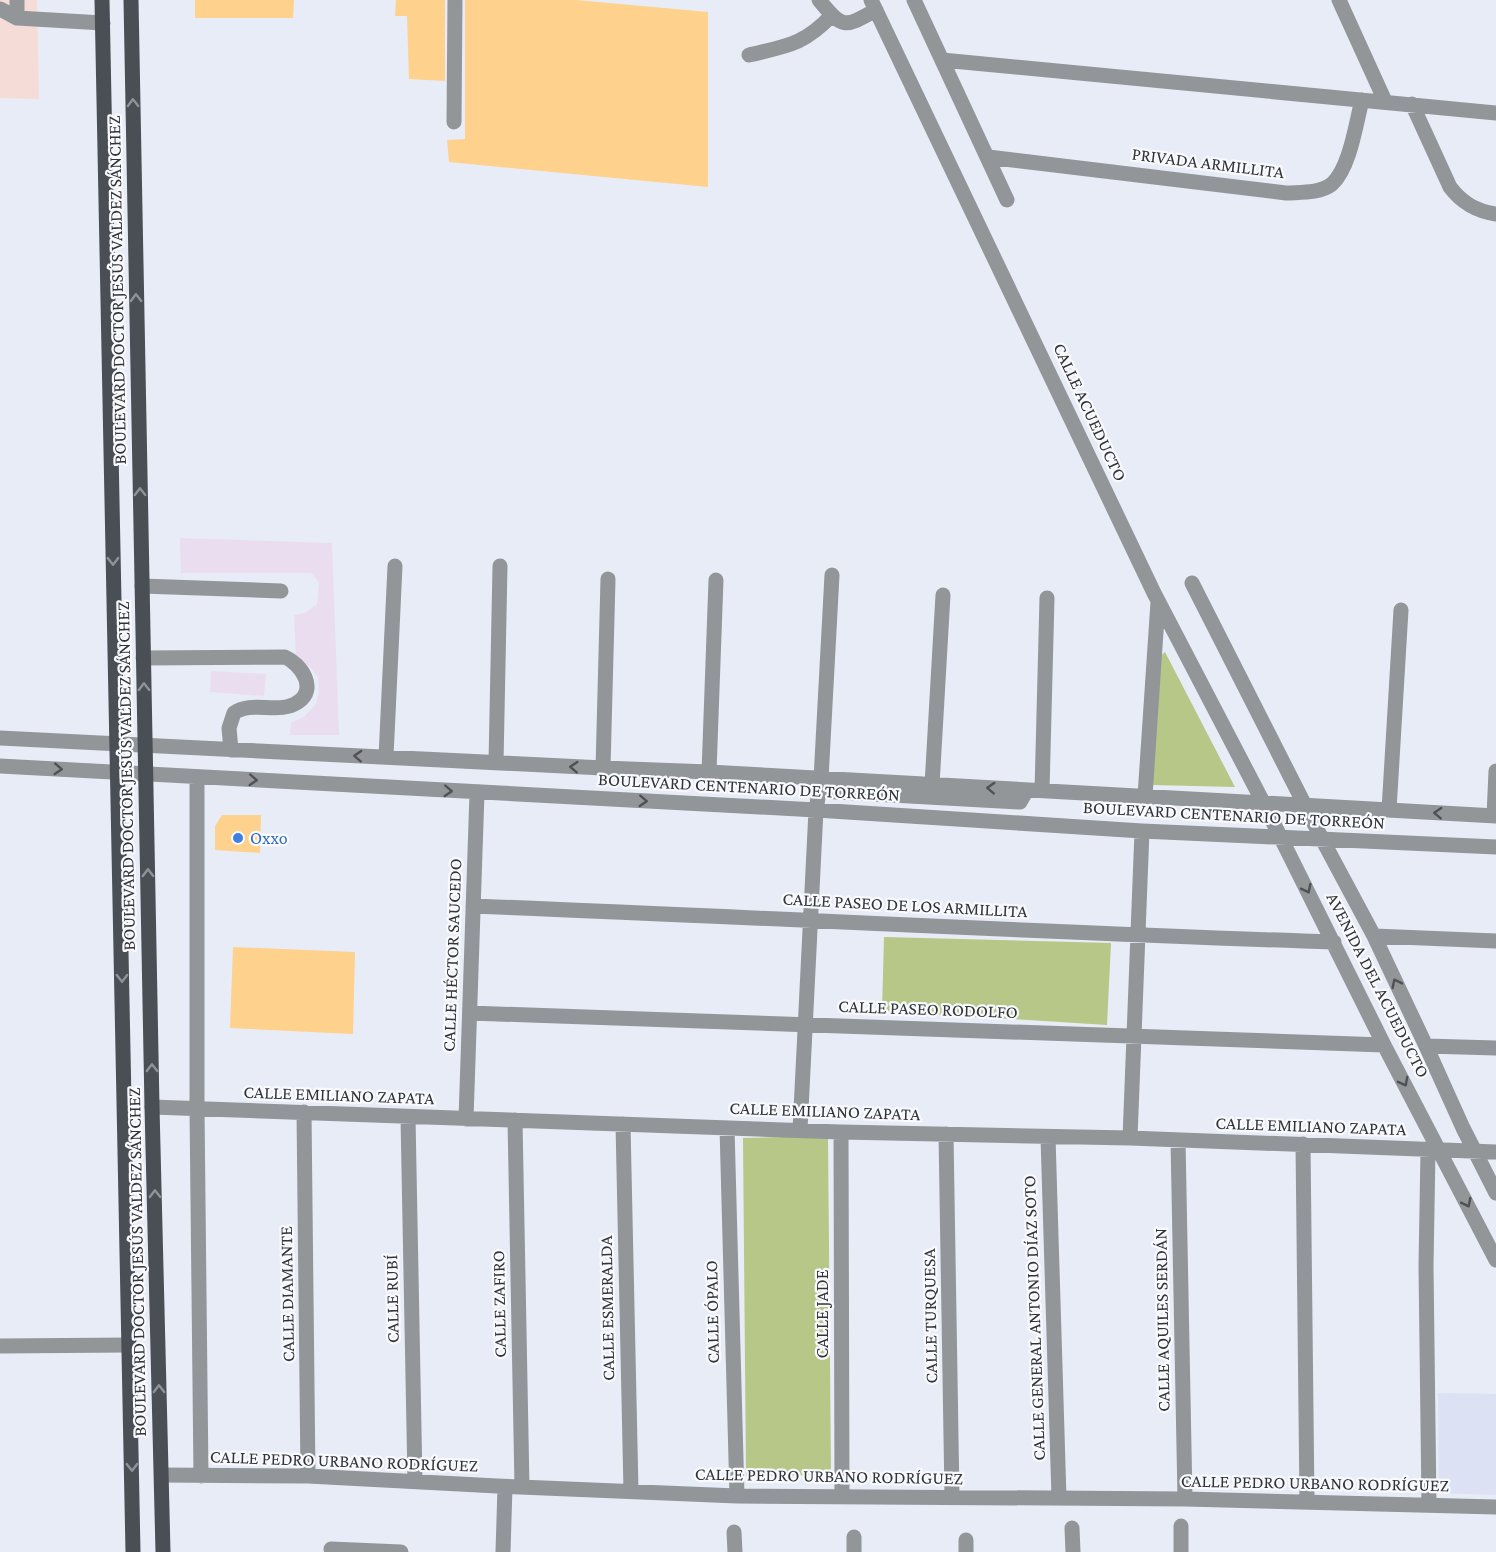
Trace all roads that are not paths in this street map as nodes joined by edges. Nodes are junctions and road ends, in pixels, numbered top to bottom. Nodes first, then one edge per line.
1 (17, 0) edge
2 (102, 0) edge
3 (130, 0) edge
4 (455, 0) edge
5 (819, 0) edge
6 (914, 0) edge
7 (1339, 0) edge
8 (873, 5) edge
9 (0, 9) edge
10 (831, 15) junction
11 (17, 18) junction
12 (103, 23) junction
13 (749, 55) dead end
14 (942, 60) junction
15 (1362, 100) junction
16 (1385, 101) junction
17 (1412, 104) junction
18 (1496, 113) edge
19 (454, 122) dead end
20 (988, 158) junction
21 (1007, 200) dead end
22 (1496, 214) edge
23 (395, 566) dead end
24 (500, 566) dead end
25 (832, 575) dead end
26 (608, 579) dead end
27 (716, 580) dead end
28 (1192, 583) dead end
29 (142, 586) junction
30 (281, 591) dead end
31 (943, 595) dead end
32 (1047, 598) dead end
33 (1158, 601) junction
34 (1401, 610) dead end
35 (143, 658) junction
36 (0, 738) edge
37 (117, 744) junction
38 (145, 746) junction
39 (231, 750) junction
40 (386, 757) junction
41 (496, 763) junction
42 (0, 766) edge
43 (603, 768) junction
44 (1496, 771) edge
45 (117, 772) junction
46 (709, 772) junction
47 (146, 774) junction
48 (197, 777) junction
49 (820, 785) junction
50 (932, 785) junction
51 (1034, 790) junction
52 (477, 793) junction
53 (1144, 796) junction
54 (1264, 804) junction
55 (1306, 805) junction
56 (816, 810) junction
57 (1389, 810) junction
58 (1495, 816) edge
59 (1142, 831) junction
60 (1281, 837) junction
61 (1322, 838) junction
62 (1496, 847) edge
63 (473, 906) junction
64 (809, 919) junction
65 (1138, 936) junction
66 (1374, 936) junction
67 (1496, 941) edge
68 (1334, 942) junction
69 (470, 1013) junction
70 (804, 1024) junction
71 (1134, 1036) junction
72 (1384, 1045) junction
73 (1426, 1046) junction
74 (1496, 1048) edge
75 (152, 1107) junction
76 (197, 1109) junction
77 (304, 1112) junction
78 (408, 1117) junction
79 (466, 1119) junction
80 (516, 1120) junction
81 (622, 1124) junction
82 (727, 1128) junction
83 (800, 1130) junction
84 (841, 1131) junction
85 (946, 1134) junction
86 (1048, 1137) junction
87 (1130, 1138) junction
88 (1178, 1140) junction
89 (1303, 1144) junction
90 (1434, 1150) junction
91 (1474, 1151) junction
92 (1496, 1152) edge
93 (1496, 1193) edge
94 (1496, 1260) edge
95 (129, 1345) junction
96 (0, 1346) edge
97 (162, 1475) junction
98 (201, 1476) junction
99 (308, 1476) junction
100 (415, 1481) junction
101 (506, 1487) junction
102 (522, 1487) junction
103 (631, 1491) junction
104 (736, 1496) junction
105 (842, 1496) junction
106 (952, 1497) junction
107 (1059, 1498) junction
108 (1185, 1499) junction
109 (1307, 1501) junction
110 (1429, 1504) junction
111 (1496, 1507) edge
112 (1181, 1526) dead end
113 (1072, 1528) dead end
114 (734, 1532) dead end
115 (331, 1549) dead end
116 (134, 1552) edge
117 (163, 1552) edge
118 (401, 1552) edge
119 (503, 1552) edge
120 (735, 1552) edge
121 (1072, 1552) edge
122 (1181, 1552) edge

1 - 11 street
2 - 12 main road, BOULEVARD DOCTOR JESÚS VALDEZ SÁNCHEZ
29 -> 3 main road, BOULEVARD DOCTOR JESÚS VALDEZ SÁNCHEZ
4 - 19 street
5 - 10 street
6 - 14 street
7 - 16 street
8 - 10 street
8 - 33 street, CALLE ACUEDUCTO
9 - 11 street
10 - 13 street
11 - 12 street
12 -> 37 main road, BOULEVARD DOCTOR JESÚS VALDEZ SÁNCHEZ
14 - 15 street
14 - 20 street
15 - 16 street
15 - 20 street, PRIVADA ARMILLITA
16 - 17 street
17 - 18 street
17 - 22 street
20 - 21 street
23 - 40 street
24 - 41 street
25 - 49 street
26 - 43 street
27 - 46 street
28 - 55 street
29 - 30 street
29 - 35 main road, BOULEVARD DOCTOR JESÚS VALDEZ SÁNCHEZ
31 - 50 street
32 - 51 street
33 - 53 street
33 - 54 street, CALLE ACUEDUCTO
34 - 57 street
38 -> 35 main road, BOULEVARD DOCTOR JESÚS VALDEZ SÁNCHEZ
35 - 39 street
36 - 37 street, BOULEVARD CENTENARIO DE TORREÓN
37 - 38 street, BOULEVARD CENTENARIO DE TORREÓN
37 - 45 main road, BOULEVARD DOCTOR JESÚS VALDEZ SÁNCHEZ
38 - 39 street, BOULEVARD CENTENARIO DE TORREÓN
38 - 47 main road, BOULEVARD DOCTOR JESÚS VALDEZ SÁNCHEZ
40 -> 39 street, BOULEVARD CENTENARIO DE TORREÓN
40 - 41 street, BOULEVARD CENTENARIO DE TORREÓN
43 -> 41 street, BOULEVARD CENTENARIO DE TORREÓN
42 -> 45 street, BOULEVARD CENTENARIO DE TORREÓN
43 - 46 street, BOULEVARD CENTENARIO DE TORREÓN
44 - 58 street
45 - 47 street, BOULEVARD CENTENARIO DE TORREÓN
45 -> 95 main road, BOULEVARD DOCTOR JESÚS VALDEZ SÁNCHEZ
46 - 49 street, BOULEVARD CENTENARIO DE TORREÓN
47 - 48 street, BOULEVARD CENTENARIO DE TORREÓN
75 -> 47 main road, BOULEVARD DOCTOR JESÚS VALDEZ SÁNCHEZ
48 -> 52 street, BOULEVARD CENTENARIO DE TORREÓN
48 - 76 street
49 - 50 street, BOULEVARD CENTENARIO DE TORREÓN
49 - 51 street
49 - 56 street
51 -> 50 street, BOULEVARD CENTENARIO DE TORREÓN
51 - 53 street, BOULEVARD CENTENARIO DE TORREÓN
52 -> 56 street, BOULEVARD CENTENARIO DE TORREÓN
52 - 63 street, CALLE HÉCTOR SAUCEDO
53 - 54 street, BOULEVARD CENTENARIO DE TORREÓN
54 - 55 street, BOULEVARD CENTENARIO DE TORREÓN
54 - 60 street, CALLE ACUEDUCTO
55 - 57 street, BOULEVARD CENTENARIO DE TORREÓN
55 - 61 street
56 - 59 street, BOULEVARD CENTENARIO DE TORREÓN
56 - 64 street
58 -> 57 street, BOULEVARD CENTENARIO DE TORREÓN
59 - 60 street, BOULEVARD CENTENARIO DE TORREÓN
59 - 65 street
60 - 61 street, BOULEVARD CENTENARIO DE TORREÓN
60 -> 68 street, AVENIDA DEL ACUEDUCTO
61 - 62 street, BOULEVARD CENTENARIO DE TORREÓN
61 - 66 street, AVENIDA DEL ACUEDUCTO
63 - 64 street, CALLE PASEO DE LOS ARMILLITA
63 - 69 street, CALLE HÉCTOR SAUCEDO
64 - 65 street, CALLE PASEO DE LOS ARMILLITA
64 - 70 street
65 - 68 street, CALLE PASEO DE LOS ARMILLITA
65 - 71 street
66 - 67 street
73 -> 66 street, AVENIDA DEL ACUEDUCTO
68 - 72 street, AVENIDA DEL ACUEDUCTO
69 - 70 street, CALLE PASEO RODOLFO
69 - 79 street, CALLE HÉCTOR SAUCEDO
70 - 71 street, CALLE PASEO RODOLFO
70 - 83 street
71 - 72 street, CALLE PASEO RODOLFO
71 - 87 street
72 -> 90 street, AVENIDA DEL ACUEDUCTO
73 - 74 street
73 - 91 street, AVENIDA DEL ACUEDUCTO
75 - 76 street, CALLE EMILIANO ZAPATA
97 -> 75 main road, BOULEVARD DOCTOR JESÚS VALDEZ SÁNCHEZ
76 - 77 street, CALLE EMILIANO ZAPATA
76 - 98 street
77 - 78 street, CALLE EMILIANO ZAPATA
77 - 99 street, CALLE DIAMANTE
78 - 79 street, CALLE EMILIANO ZAPATA
78 - 100 street, CALLE RUBÍ
79 - 80 street, CALLE EMILIANO ZAPATA
80 - 81 street, CALLE EMILIANO ZAPATA
80 - 102 street, CALLE ZAFIRO
81 - 82 street, CALLE EMILIANO ZAPATA
81 - 103 street, CALLE ESMERALDA
82 - 83 street, CALLE EMILIANO ZAPATA
82 - 104 street, CALLE ÓPALO
83 - 84 street, CALLE EMILIANO ZAPATA
84 - 85 street, CALLE EMILIANO ZAPATA
84 - 105 street, CALLE JADE
85 - 86 street, CALLE EMILIANO ZAPATA
85 - 106 street, CALLE TURQUESA
86 - 87 street, CALLE EMILIANO ZAPATA
86 - 107 street, CALLE GENERAL ANTONIO DÍAZ SOTO
87 - 88 street, CALLE EMILIANO ZAPATA
88 - 89 street, CALLE EMILIANO ZAPATA
88 - 108 street, CALLE AQUILES SERDÁN
89 - 90 street, CALLE EMILIANO ZAPATA
89 - 109 street
90 - 91 street, CALLE EMILIANO ZAPATA
90 -> 94 street, AVENIDA DEL ACUEDUCTO
90 - 110 street
91 - 92 street, CALLE EMILIANO ZAPATA
91 - 93 street, AVENIDA DEL ACUEDUCTO
95 - 96 street
95 -> 116 main road, BOULEVARD DOCTOR JESÚS VALDEZ SÁNCHEZ
97 - 98 street, CALLE PEDRO URBANO RODRÍGUEZ
97 - 117 main road, BOULEVARD DOCTOR JESÚS VALDEZ SÁNCHEZ
98 - 99 street, CALLE PEDRO URBANO RODRÍGUEZ
99 - 100 street, CALLE PEDRO URBANO RODRÍGUEZ
100 - 101 street, CALLE PEDRO URBANO RODRÍGUEZ
101 - 102 street, CALLE PEDRO URBANO RODRÍGUEZ
101 - 119 street
102 - 103 street, CALLE PEDRO URBANO RODRÍGUEZ
103 - 104 street, CALLE PEDRO URBANO RODRÍGUEZ
104 - 105 street, CALLE PEDRO URBANO RODRÍGUEZ
105 - 106 street, CALLE PEDRO URBANO RODRÍGUEZ
106 - 107 street, CALLE PEDRO URBANO RODRÍGUEZ
107 - 108 street, CALLE PEDRO URBANO RODRÍGUEZ
108 - 109 street, CALLE PEDRO URBANO RODRÍGUEZ
109 - 110 street, CALLE PEDRO URBANO RODRÍGUEZ
110 - 111 street, CALLE PEDRO URBANO RODRÍGUEZ
112 - 122 street
113 - 121 street
114 - 120 street
115 - 118 street

